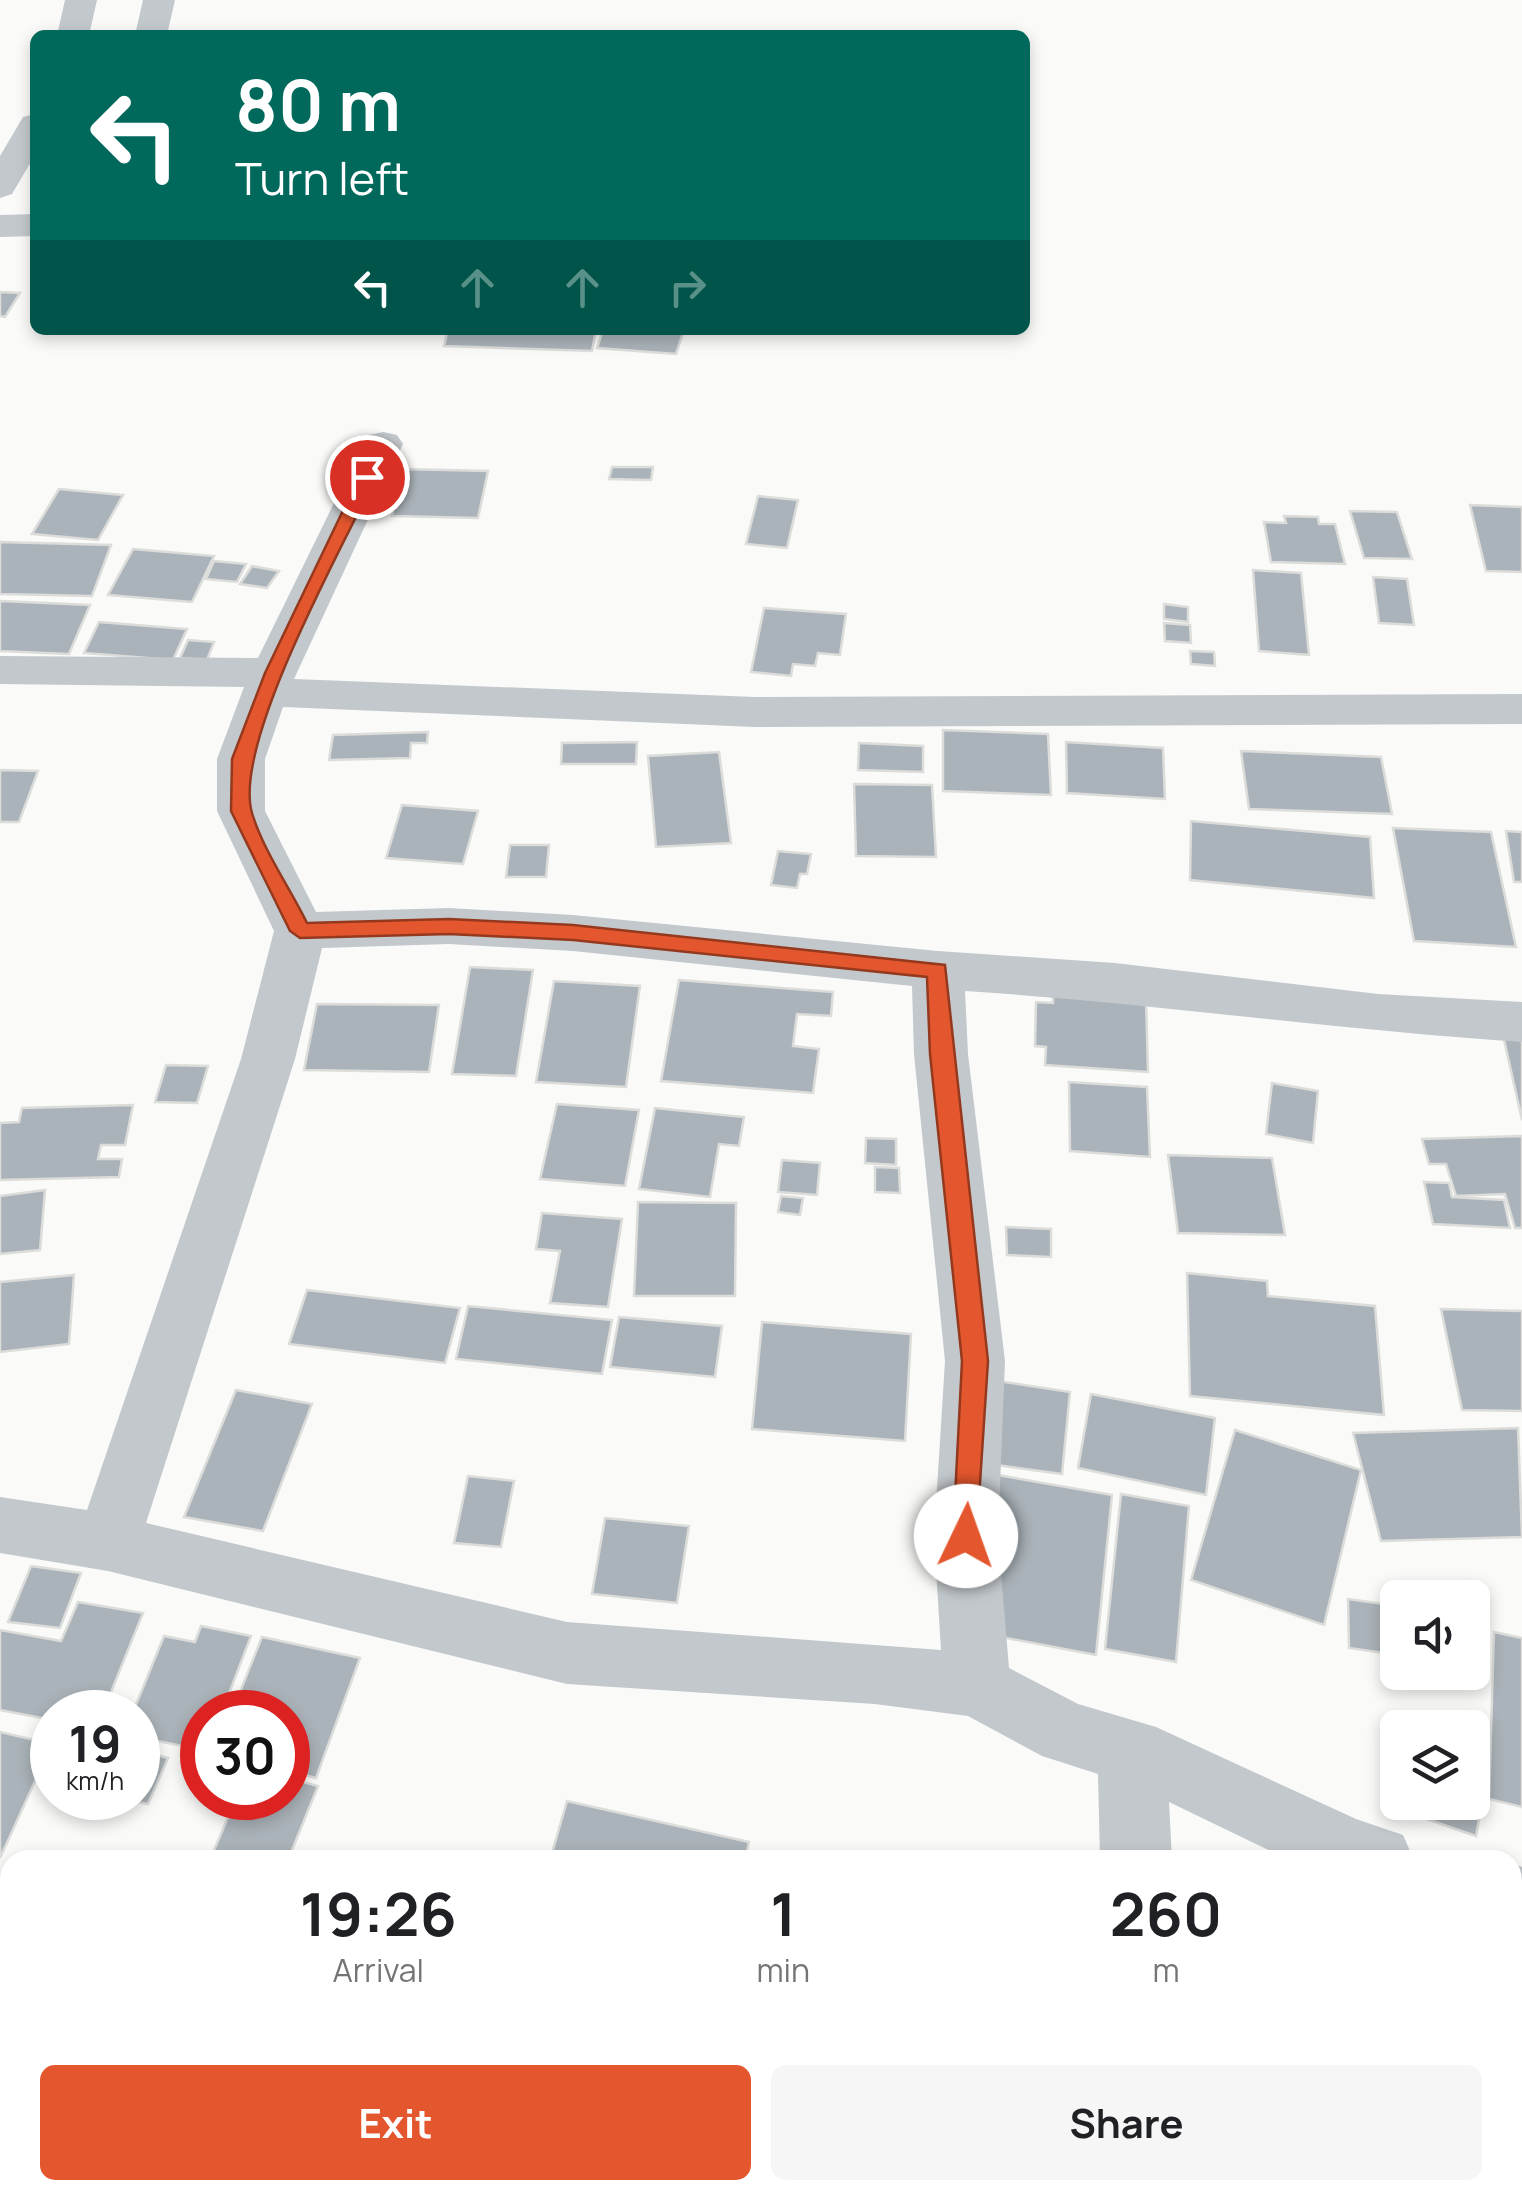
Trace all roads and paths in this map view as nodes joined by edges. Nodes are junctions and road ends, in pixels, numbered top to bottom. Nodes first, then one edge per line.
1 (80, 0) edge
2 (160, 0) edge
3 (74, 30) edge
4 (152, 30) edge
5 (30, 133) edge
6 (0, 188) edge
7 (30, 225) edge
8 (0, 226) edge
9 (382, 444) dead end
10 (0, 670) edge
11 (270, 683) junction
12 (1522, 708) edge
13 (300, 931) junction
14 (938, 970) junction
15 (1522, 1022) edge
16 (0, 1525) edge
17 (108, 1542) junction
18 (976, 1686) junction
19 (1132, 1750) junction
20 (1136, 1850) edge
21 (1346, 1850) edge

1 - 3 street
2 - 4 street
5 - 6 street
7 - 8 street
9 - 11 street
10 - 11 street
11 - 12 street
11 - 13 street
13 - 14 street
13 - 17 street
14 - 15 street
14 - 18 street
16 - 17 street
17 - 18 street
18 - 19 street
19 - 20 street
19 - 21 street

